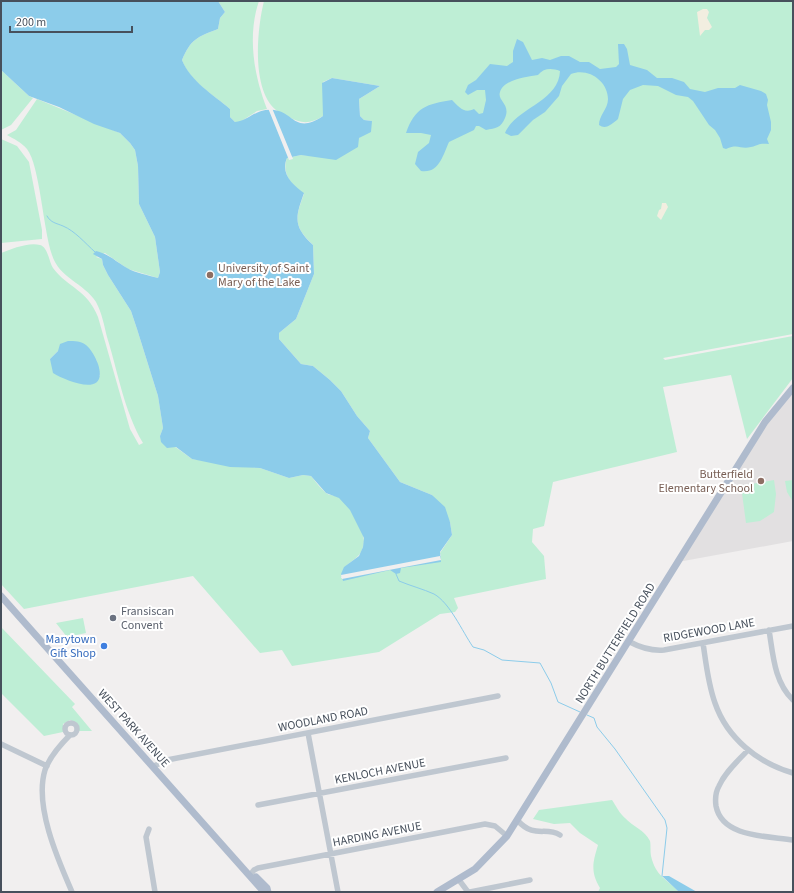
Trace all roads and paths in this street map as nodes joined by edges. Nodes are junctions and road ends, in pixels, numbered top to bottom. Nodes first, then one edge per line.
1 (793, 388) edge
2 (1, 596) edge
3 (793, 626) edge
4 (769, 630) junction
5 (630, 642) junction
6 (703, 643) junction
7 (498, 696) dead end
8 (793, 700) edge
9 (308, 733) junction
10 (70, 735) dead end
11 (1, 744) edge
12 (748, 750) junction
13 (506, 758) dead end
14 (47, 766) junction
15 (154, 766) junction
16 (793, 772) edge
17 (320, 794) junction
18 (258, 805) dead end
19 (518, 821) junction
20 (149, 829) dead end
21 (560, 835) dead end
22 (507, 836) junction
23 (793, 840) edge
24 (330, 854) junction
25 (250, 875) junction
26 (459, 880) junction
27 (530, 880) dead end
28 (72, 892) edge
29 (155, 892) edge
30 (264, 892) edge
31 (268, 892) edge
32 (338, 892) edge
33 (438, 892) edge
34 (469, 892) edge

1 - 5 main road, NORTH BUTTERFIELD ROAD
2 - 15 main road, WEST PARK AVENUE
3 - 4 street, RIDGEWOOD LANE
4 - 6 street, RIDGEWOOD LANE
4 - 8 street
5 - 6 street, RIDGEWOOD LANE
5 - 19 main road, NORTH BUTTERFIELD ROAD
6 - 12 street
7 - 9 street, WOODLAND ROAD
9 - 15 street, WOODLAND ROAD
9 - 17 street
10 - 14 street
11 - 14 street
12 - 16 street
12 - 23 street
13 - 17 street, KENLOCH AVENUE
14 - 28 street
15 - 25 main road, WEST PARK AVENUE
17 - 18 street, KENLOCH AVENUE
17 - 24 street
19 - 21 street
19 - 22 main road, NORTH BUTTERFIELD ROAD
20 - 29 street
22 - 24 street, HARDING AVENUE
22 - 26 main road, NORTH BUTTERFIELD ROAD
24 - 25 street, HARDING AVENUE
24 - 32 street
25 - 30 main road, WEST PARK AVENUE
25 - 31 main road, WEST PARK AVENUE
26 - 33 main road, NORTH BUTTERFIELD ROAD
26 - 34 street
27 - 34 street

